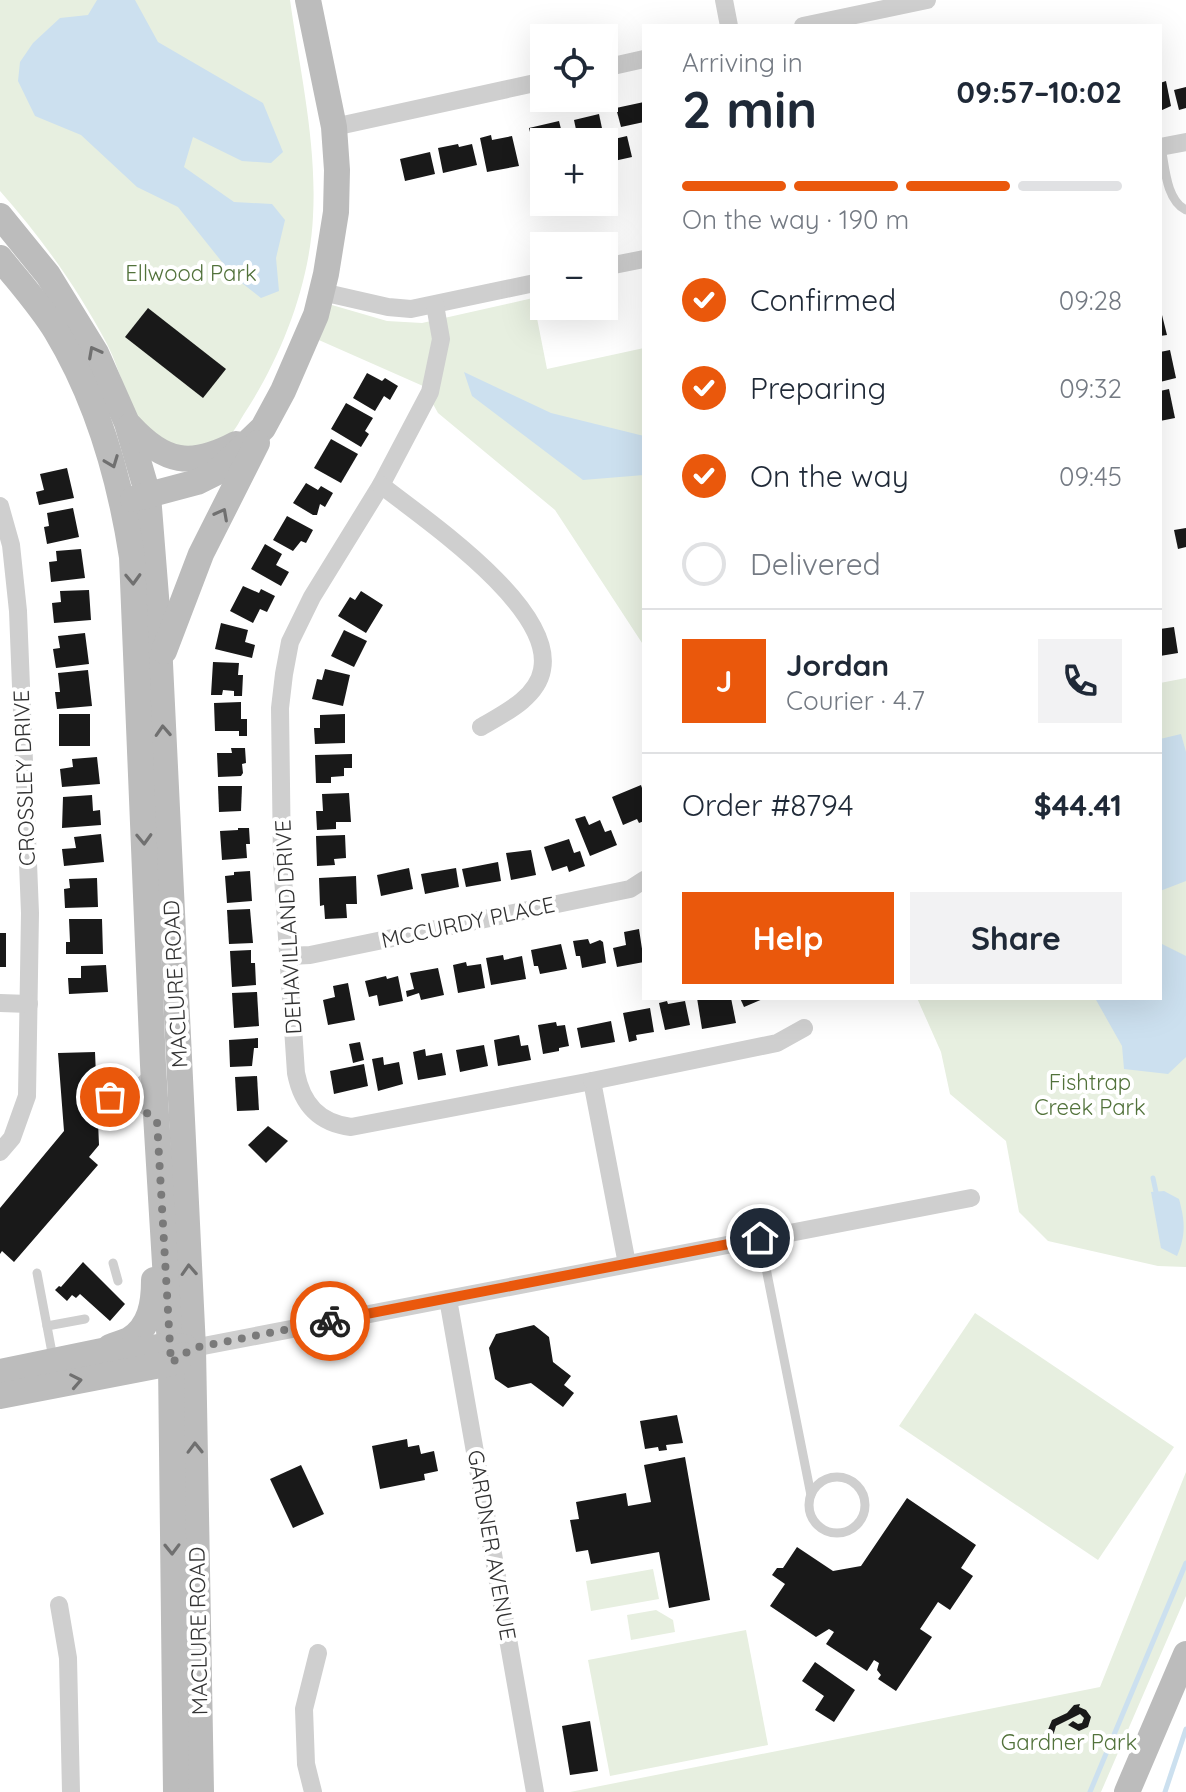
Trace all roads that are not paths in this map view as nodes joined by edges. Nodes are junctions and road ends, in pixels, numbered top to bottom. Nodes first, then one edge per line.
1 (308, 0) edge
2 (724, 0) edge
3 (927, 0) edge
4 (729, 24) edge
5 (813, 24) edge
6 (642, 59) edge
7 (618, 65) edge
8 (530, 84) edge
9 (334, 127) junction
10 (1186, 142) edge
11 (1162, 147) edge
12 (1162, 152) edge
13 (1186, 210) edge
14 (0, 216) edge
15 (0, 258) edge
16 (642, 259) edge
17 (618, 264) edge
18 (530, 284) edge
19 (322, 292) junction
20 (435, 305) junction
21 (127, 423) junction
22 (263, 428) junction
23 (381, 485) junction
24 (136, 498) junction
25 (0, 506) edge
26 (160, 663) junction
27 (481, 727) dead end
28 (642, 881) edge
29 (289, 956) junction
30 (0, 1003) edge
31 (29, 1004) junction
32 (804, 1028) dead end
33 (153, 1065) junction
34 (592, 1081) junction
35 (125, 1096) junction
36 (110, 1097) dead end
37 (157, 1121) junction
38 (0, 1152) edge
39 (971, 1198) dead end
40 (760, 1238) junction
41 (163, 1239) junction
42 (113, 1263) dead end
43 (627, 1264) junction
44 (37, 1273) dead end
45 (118, 1281) dead end
46 (448, 1299) junction
47 (85, 1319) dead end
48 (47, 1326) junction
49 (102, 1351) junction
50 (178, 1352) junction
51 (54, 1361) junction
52 (0, 1372) edge
53 (0, 1396) edge
54 (811, 1495) junction
55 (59, 1605) dead end
56 (318, 1653) dead end
57 (1186, 1654) edge
58 (532, 1791) edge
59 (71, 1792) edge
60 (176, 1792) edge
61 (201, 1792) edge
62 (313, 1792) edge
63 (1127, 1792) edge

1 - 9 main road
2 - 4 street
3 - 5 street
6 - 7 street
8 - 9 street
9 - 19 main road
10 - 11 street
12 - 13 lane
21 -> 14 main road, MACLURE ROAD
15 -> 24 main road, MACLURE ROAD
16 - 17 street
18 - 20 street
19 - 20 street
19 - 22 main road
20 - 23 street, DEHAVILLAND DRIVE
21 - 22 main road
21 - 24 main road, MACLURE ROAD
22 - 24 main road
26 -> 22 main road
23 - 27 street
23 - 29 street, DEHAVILLAND DRIVE
24 - 26 main road, MACLURE ROAD
24 -> 33 main road, MACLURE ROAD
25 - 31 street, CROSSLEY DRIVE
50 -> 26 main road, MACLURE ROAD
28 - 29 street, MCCURDY PLACE
29 - 34 street, DEHAVILLAND DRIVE
30 - 31 street
31 - 38 street, CROSSLEY DRIVE
32 - 34 street
33 - 35 lane
33 - 37 main road, MACLURE ROAD
34 - 43 street
35 - 36 lane
35 - 37 lane
37 - 41 main road, MACLURE ROAD
39 - 40 street
40 - 43 street
40 - 54 lane
41 - 49 main road
41 - 50 main road, MACLURE ROAD
42 - 45 lane
43 - 46 street
44 - 48 lane
46 - 50 street
46 - 58 street, GARDNER AVENUE
47 - 48 lane
48 - 51 lane
49 - 50 main road
49 - 51 main road
53 -> 50 main road
50 -> 60 main road, MACLURE ROAD
61 -> 50 main road, MACLURE ROAD
51 - 52 main road
54 - 54 lane
55 - 59 street
56 - 62 street
57 - 63 main road

